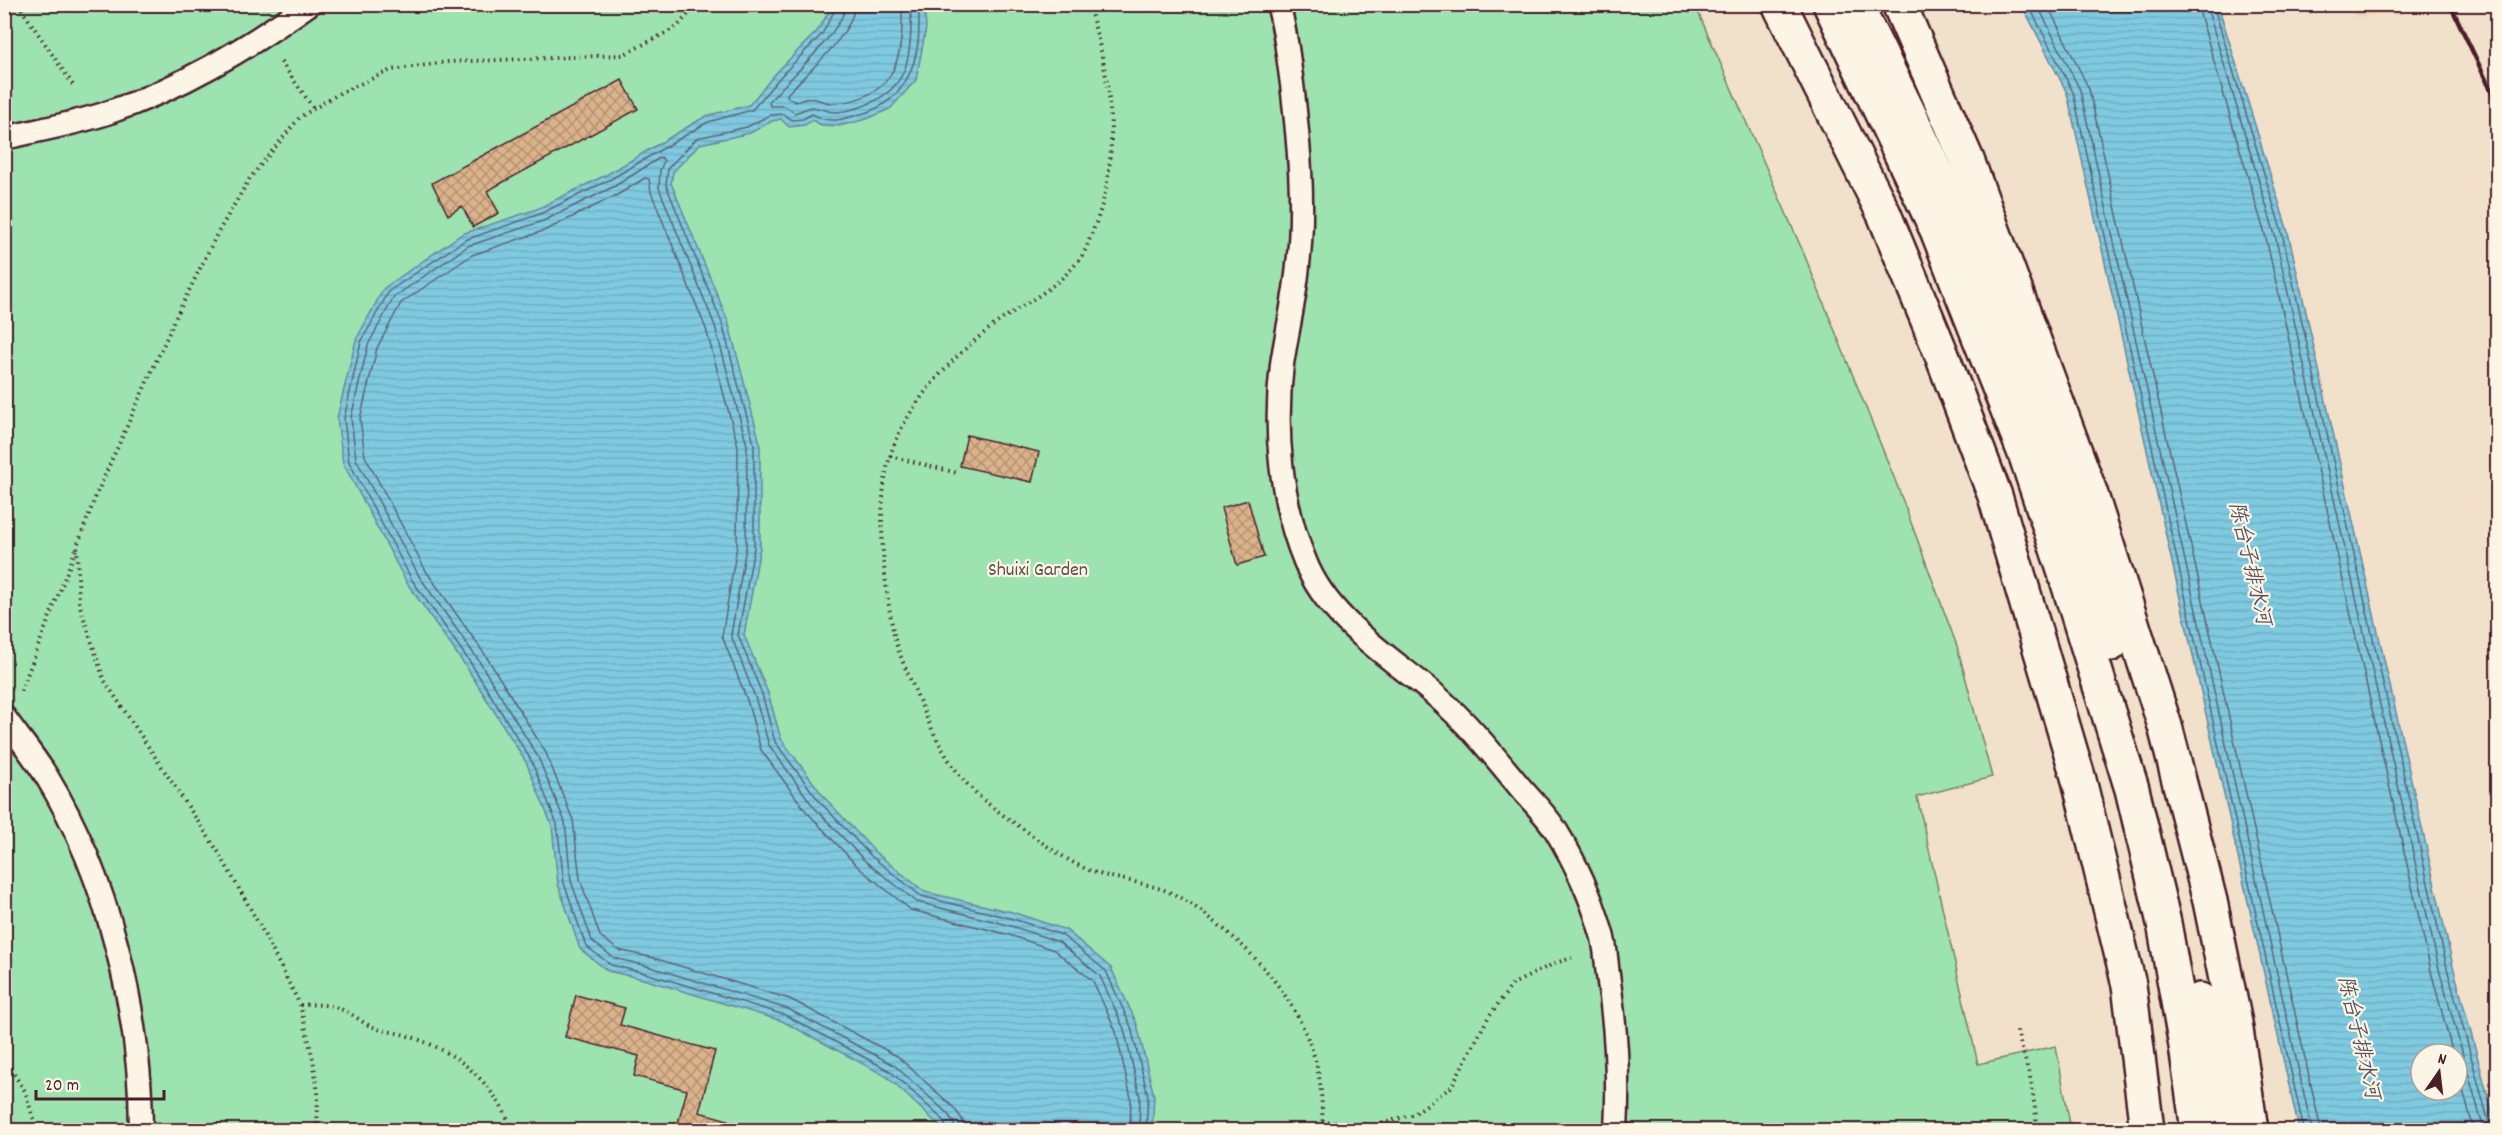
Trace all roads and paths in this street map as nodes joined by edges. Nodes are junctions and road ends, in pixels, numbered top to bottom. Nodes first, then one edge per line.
1 (18, 4) edge
2 (309, 4) edge
3 (697, 4) edge
4 (1088, 4) edge
5 (1278, 4) edge
6 (1779, 4) edge
7 (1830, 4) edge
8 (1855, 4) edge
9 (1899, 4) edge
10 (263, 37) junction
11 (314, 109) junction
12 (94, 116) junction
13 (4, 138) edge
14 (890, 456) junction
15 (957, 473) dead end
16 (77, 546) junction
17 (6, 720) edge
18 (1604, 949) junction
19 (300, 1005) junction
20 (2017, 1031) dead end
21 (4, 1059) edge
22 (1322, 1122) junction
23 (37, 1131) edge
24 (141, 1131) edge
25 (317, 1131) edge
26 (513, 1131) edge
27 (1323, 1131) edge
28 (1616, 1131) edge
29 (2038, 1131) edge
30 (2147, 1131) edge
31 (2198, 1131) edge
32 (2225, 1131) edge
33 (2251, 1131) edge

1 - 12 path
2 - 10 lane
3 - 11 path
4 - 14 path
5 - 18 lane
6 - 30 street
7 - 31 street
8 - 32 street
9 - 33 street
10 - 11 path
10 - 12 lane
11 - 16 path
12 - 13 lane
14 - 15 path
14 - 22 path
16 - 17 path
16 - 19 path
17 - 24 lane
18 - 22 path
18 - 28 lane
19 - 25 path
19 - 26 path
20 - 29 path
21 - 23 path
22 - 27 path

